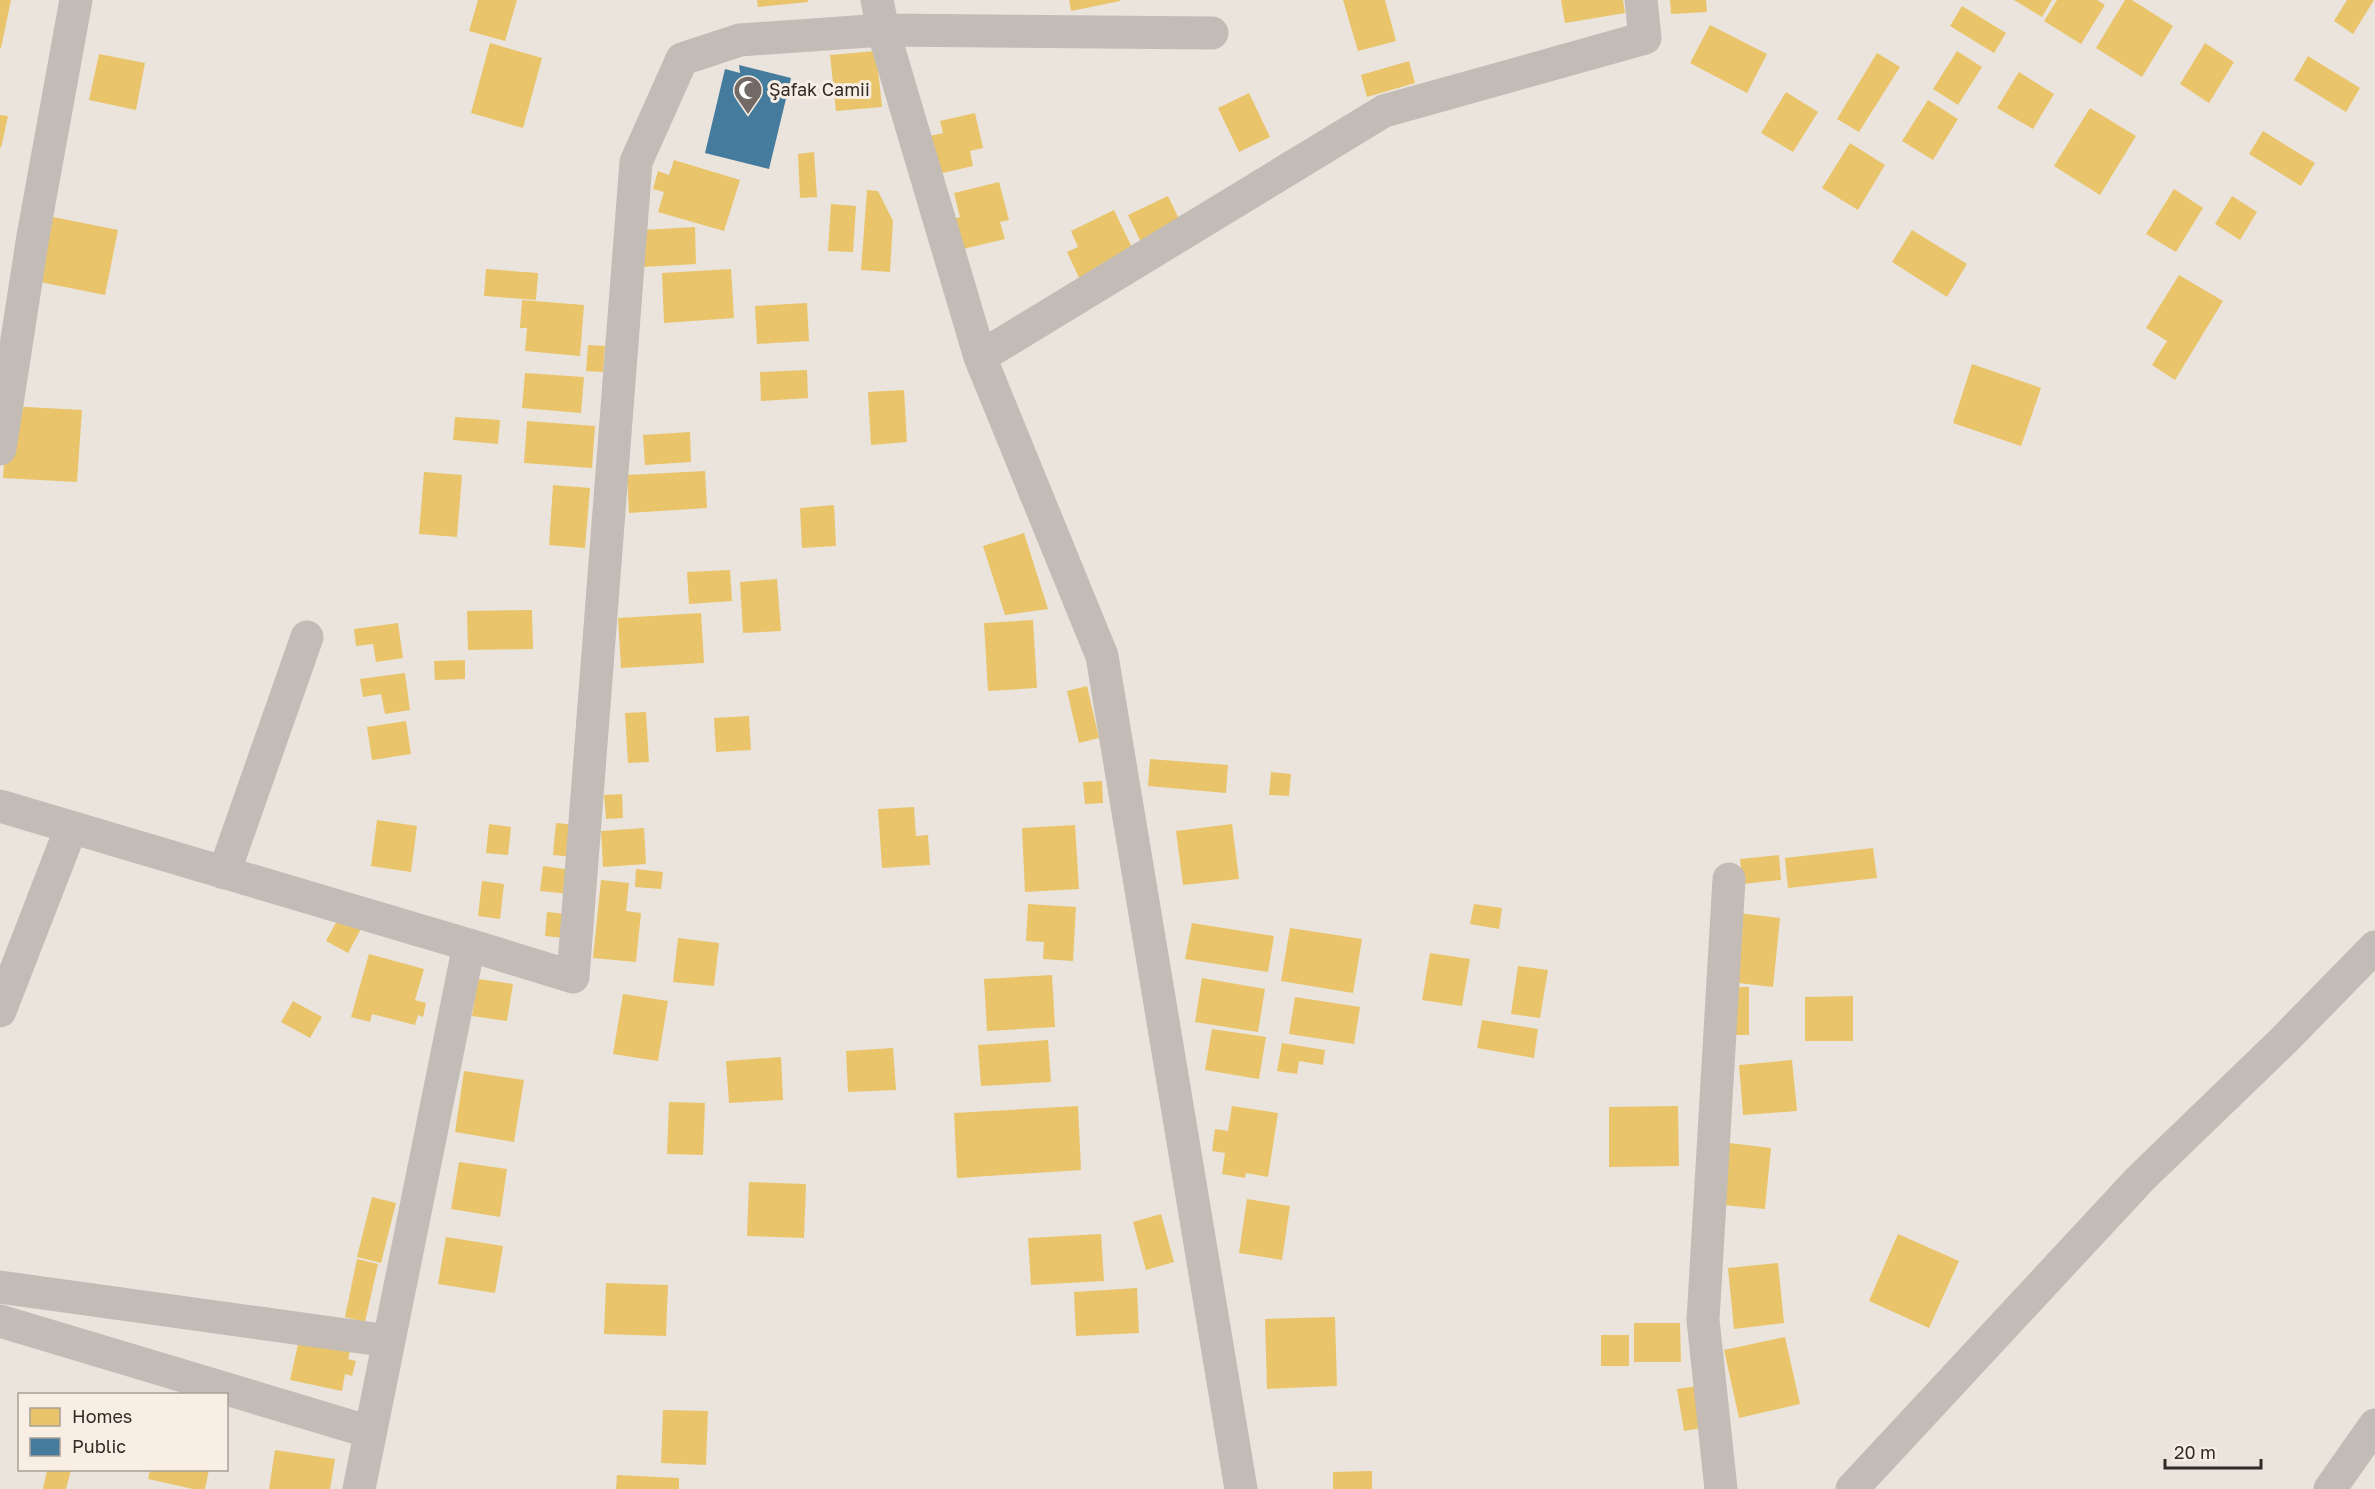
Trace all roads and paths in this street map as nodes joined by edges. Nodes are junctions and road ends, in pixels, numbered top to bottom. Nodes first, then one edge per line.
1 (76, 0) edge
2 (1641, 0) edge
3 (880, 15) edge
4 (1212, 33) dead end
5 (980, 357) junction
6 (0, 449) edge
7 (307, 638) dead end
8 (0, 806) edge
9 (71, 828) junction
10 (224, 873) junction
11 (1729, 879) dead end
12 (469, 945) junction
13 (2375, 947) edge
14 (0, 1011) edge
15 (0, 1287) edge
16 (0, 1321) edge
17 (389, 1341) junction
18 (2375, 1425) edge
19 (370, 1432) junction
20 (359, 1489) edge
21 (1241, 1489) edge
22 (1721, 1489) edge
23 (1852, 1489) edge
24 (2330, 1489) edge

1 - 6 street
2 - 5 street
3 - 4 street
3 - 5 street
3 - 12 street
5 - 21 street
7 - 10 street
8 - 9 street
9 - 10 street
9 - 14 street
10 - 12 street
11 - 22 street
12 - 17 street
13 - 23 street
15 - 17 street
16 - 19 street
17 - 19 street
18 - 24 street
19 - 20 street

